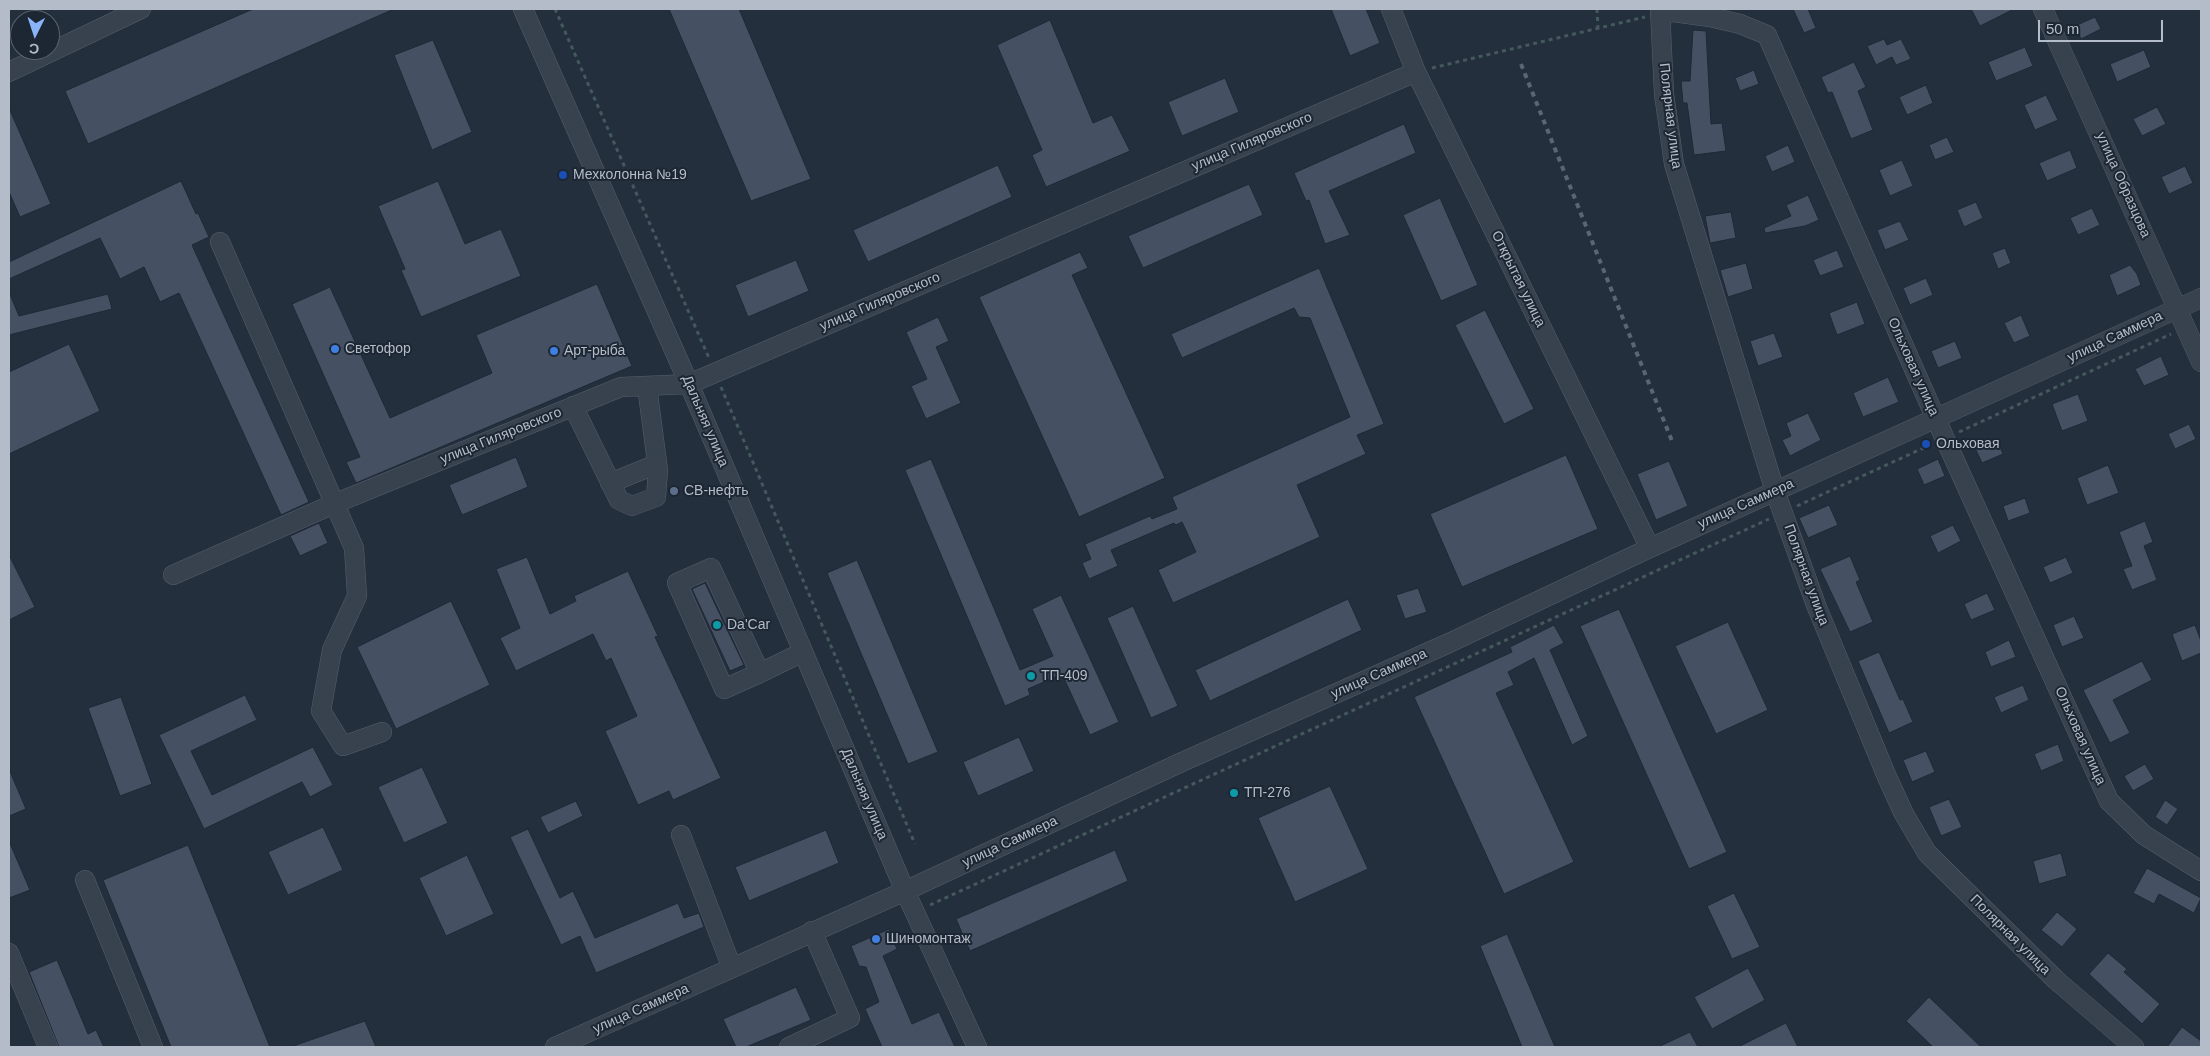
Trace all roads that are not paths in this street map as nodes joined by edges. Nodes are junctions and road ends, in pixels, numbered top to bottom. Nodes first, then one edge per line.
1 (141, 9) edge
2 (523, 9) edge
3 (1391, 9) edge
4 (2043, 9) edge
5 (1660, 11) edge
6 (9, 72) edge
7 (1416, 72) junction
8 (220, 242) dead end
9 (2201, 298) edge
10 (2178, 308) junction
11 (2201, 362) edge
12 (689, 384) junction
13 (647, 386) junction
14 (573, 406) junction
15 (1936, 419) junction
16 (658, 474) junction
17 (1775, 491) junction
18 (615, 492) junction
19 (336, 504) junction
20 (1650, 548) junction
21 (173, 575) dead end
22 (803, 652) junction
23 (760, 673) junction
24 (382, 732) dead end
25 (680, 835) dead end
26 (2201, 871) edge
27 (85, 880) dead end
28 (905, 891) junction
29 (812, 931) junction
30 (9, 953) edge
31 (732, 968) junction
32 (575, 1043) edge
33 (48, 1047) edge
34 (153, 1047) edge
35 (554, 1047) edge
36 (789, 1047) edge
37 (977, 1047) edge
38 (2134, 1047) edge

1 - 6 street
2 - 12 street, Дальняя улица
3 - 7 street, Открытая улица
4 - 10 street, улица Образцова
5 - 15 street, Ольховая улица
5 - 17 street, Полярная улица
7 - 12 street, улица Гиляровского
7 - 20 street, Открытая улица
8 - 19 street
9 - 10 street, улица Саммера
10 - 11 street, улица Образцова
10 - 15 street, улица Саммера
12 - 13 street, улица Гиляровского
12 - 22 street, Дальняя улица
13 - 14 street, улица Гиляровского
13 - 16 street
14 - 18 street
14 - 19 street, улица Гиляровского
15 - 17 street, улица Саммера
15 - 26 street, Ольховая улица
16 - 18 street
16 - 18 street
17 - 20 street, улица Саммера
17 - 38 street, Полярная улица
19 - 21 street, улица Гиляровского
19 - 24 street
20 - 28 street, улица Саммера
22 - 23 street
22 - 28 street, Дальняя улица
23 - 23 street
25 - 31 street
27 - 34 street
28 - 29 street, улица Саммера
28 - 37 street, Дальняя улица
29 - 31 street, улица Саммера
29 - 36 street
30 - 33 street
31 - 32 street, улица Саммера
32 - 35 street, улица Саммера

